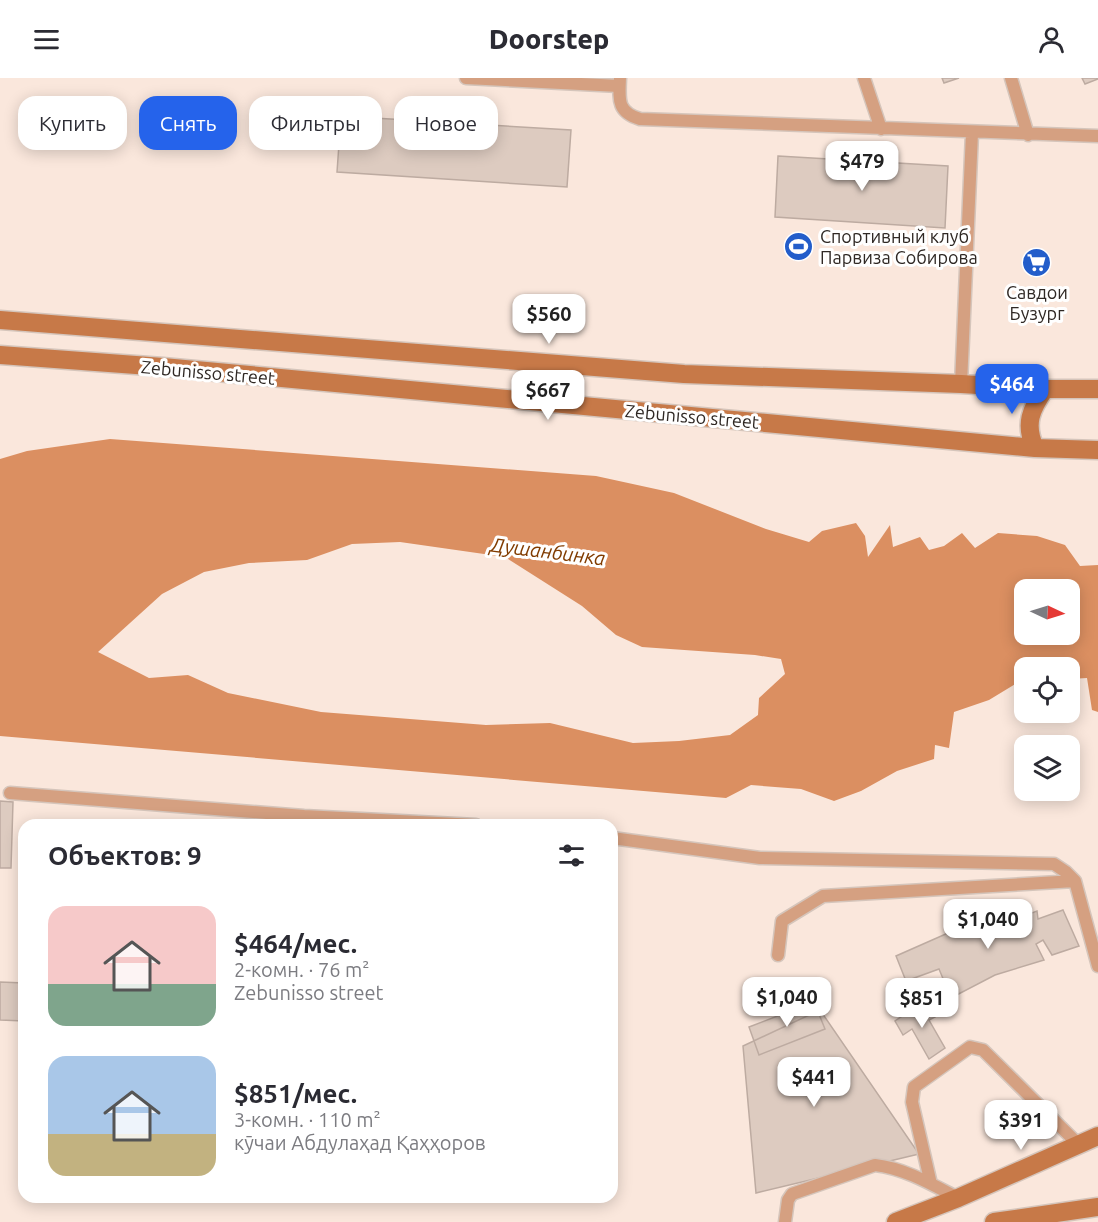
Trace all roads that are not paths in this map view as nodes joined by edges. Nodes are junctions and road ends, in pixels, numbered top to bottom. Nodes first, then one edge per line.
1 (466, 78) edge
2 (864, 78) edge
3 (1011, 78) edge
4 (620, 82) edge
5 (881, 129) junction
6 (972, 133) junction
7 (1028, 135) junction
8 (1098, 136) edge
9 (0, 320) edge
10 (0, 355) edge
11 (960, 384) junction
12 (1045, 389) junction
13 (1098, 389) edge
14 (1035, 448) junction
15 (1098, 450) edge
16 (10, 793) dead end
17 (366, 819) edge
18 (618, 839) edge
19 (1075, 881) junction
20 (778, 955) dead end
21 (1098, 966) edge
22 (1098, 1136) edge
23 (1079, 1145) junction
24 (931, 1184) junction
25 (958, 1198) junction
26 (1098, 1207) edge
27 (785, 1222) edge
28 (896, 1222) edge
29 (994, 1222) edge

1 - 4 lane
2 - 5 lane
3 - 7 lane
4 - 5 lane
5 - 6 lane
6 - 7 lane
6 - 11 lane
7 - 8 lane
9 - 11 main road
10 - 14 main road, Zebunisso street
11 - 12 main road
12 - 13 main road
12 - 14 main road
14 - 15 main road, Zebunisso street
16 - 17 lane
18 - 19 lane
19 - 20 lane
19 - 21 lane
22 - 23 main road
23 - 24 lane
23 - 25 main road
24 - 25 lane
24 - 27 lane
25 - 28 main road
26 - 29 main road

